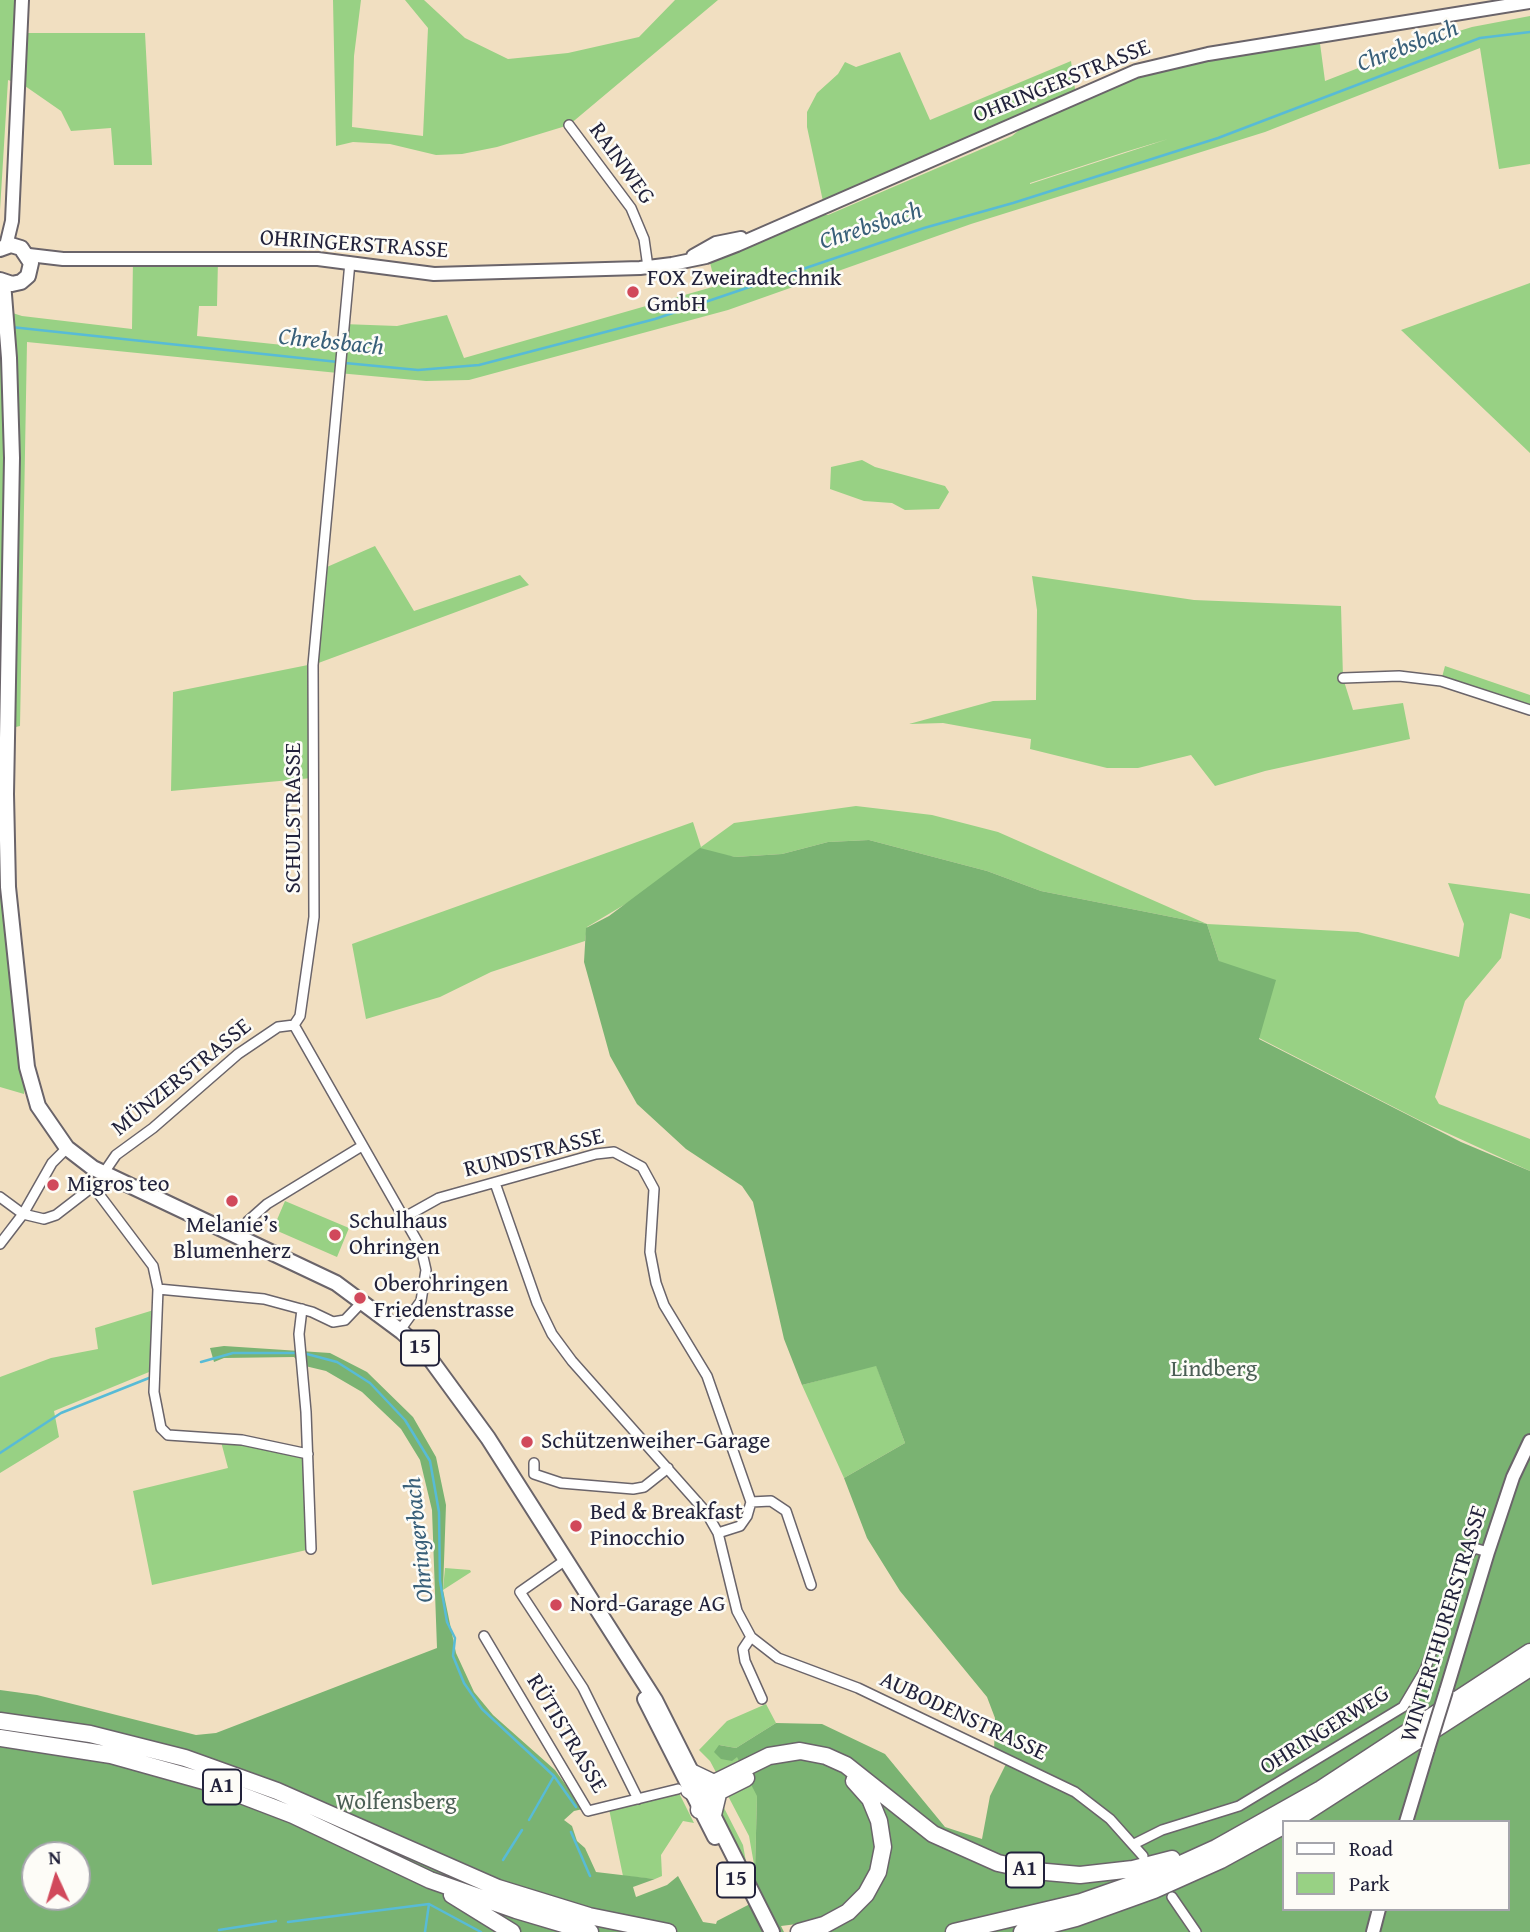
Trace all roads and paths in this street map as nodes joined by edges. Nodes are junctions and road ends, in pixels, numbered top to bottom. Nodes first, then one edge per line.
1 (22, 0) edge
2 (1530, 2) edge
3 (569, 125) dead end
4 (14, 250) edge
5 (62, 259) junction
6 (350, 262) junction
7 (648, 267) junction
8 (30, 271) junction
9 (6, 282) edge
10 (1343, 678) dead end
11 (1530, 710) edge
12 (294, 1025) junction
13 (362, 1146) junction
14 (67, 1147) junction
15 (103, 1174) junction
16 (495, 1183) junction
17 (0, 1197) edge
18 (23, 1214) junction
19 (405, 1217) junction
20 (239, 1235) junction
21 (0, 1244) edge
22 (158, 1289) junction
23 (363, 1301) junction
24 (302, 1309) junction
25 (400, 1330) junction
26 (1530, 1441) edge
27 (307, 1454) junction
28 (534, 1463) dead end
29 (667, 1468) junction
30 (751, 1502) junction
31 (718, 1533) junction
32 (311, 1549) dead end
33 (1488, 1552) junction
34 (567, 1559) junction
35 (811, 1585) dead end
36 (484, 1636) dead end
37 (751, 1637) junction
38 (624, 1649) junction
39 (1530, 1652) edge
40 (1530, 1668) edge
41 (762, 1699) dead end
42 (0, 1721) edge
43 (0, 1738) edge
44 (692, 1773) joint
45 (702, 1796) junction
46 (638, 1799) junction
47 (1294, 1820) edge
48 (1407, 1820) edge
49 (1282, 1827) edge
50 (1231, 1840) junction
51 (1134, 1844) junction
52 (1143, 1856) dead end
53 (430, 1880) junction
54 (1172, 1898) dead end
55 (1378, 1911) edge
56 (806, 1930) edge
57 (1195, 1931) edge
58 (512, 1932) edge
59 (590, 1932) edge
60 (668, 1932) edge
61 (762, 1932) edge
62 (772, 1932) edge
63 (954, 1932) edge
64 (1022, 1932) edge
65 (1373, 1932) edge

1 - 4 main road
2 - 7 main road, OHRINGERSTRASSE
3 - 7 street, RAINWEG
4 - 5 main road, OHRINGERSTRASSE
4 - 8 main road
5 - 6 main road, OHRINGERSTRASSE
5 - 8 main road, OHRINGERSTRASSE
6 - 7 main road, OHRINGERSTRASSE
6 - 12 street, SCHULSTRASSE
8 - 9 main road, 15
9 - 14 main road, 15
10 - 11 street
12 - 13 street
12 - 15 street, MÜNZERSTRASSE
13 - 19 street
13 - 20 street
14 - 15 main road, 15
14 - 18 street
15 - 20 main road, 15
16 - 19 street, RUNDSTRASSE
16 - 29 street, AUBODENSTRASSE
16 - 30 street, RUNDSTRASSE
17 - 18 street
18 - 21 street
18 - 22 street
19 - 25 street
20 - 23 main road, 15
22 - 24 street
22 - 27 street
23 - 24 street
23 - 25 main road, 15
24 - 27 street
25 - 34 main road, 15
26 - 33 main road, WINTERTHURERSTRASSE
27 - 32 street
28 - 29 street
29 - 31 street, AUBODENSTRASSE
30 - 31 street
30 - 35 street
31 - 37 street, AUBODENSTRASSE
33 - 48 main road, WINTERTHURERSTRASSE, bridge
33 - 51 street, OHRINGERWEG
34 - 38 main road, 15
34 - 46 street
36 - 46 street, RÜTISTRASSE
37 - 41 street
37 - 51 street, AUBODENSTRASSE
38 - 44 main road, 15
38 - 45 main road, 15
39 - 50 highway, A1
40 - 47 highway
42 - 60 highway, A1
43 - 53 highway, A1
44 - 45 highway
45 - 46 street, RÜTISTRASSE
45 - 50 highway, A1
45 - 56 highway
45 - 61 main road, 15
45 - 62 main road, 15
49 - 64 highway
50 - 63 highway, A1
51 - 52 street, AUBODENSTRASSE
53 - 58 highway, A1
53 - 59 highway, A1
54 - 57 street
55 - 65 main road

